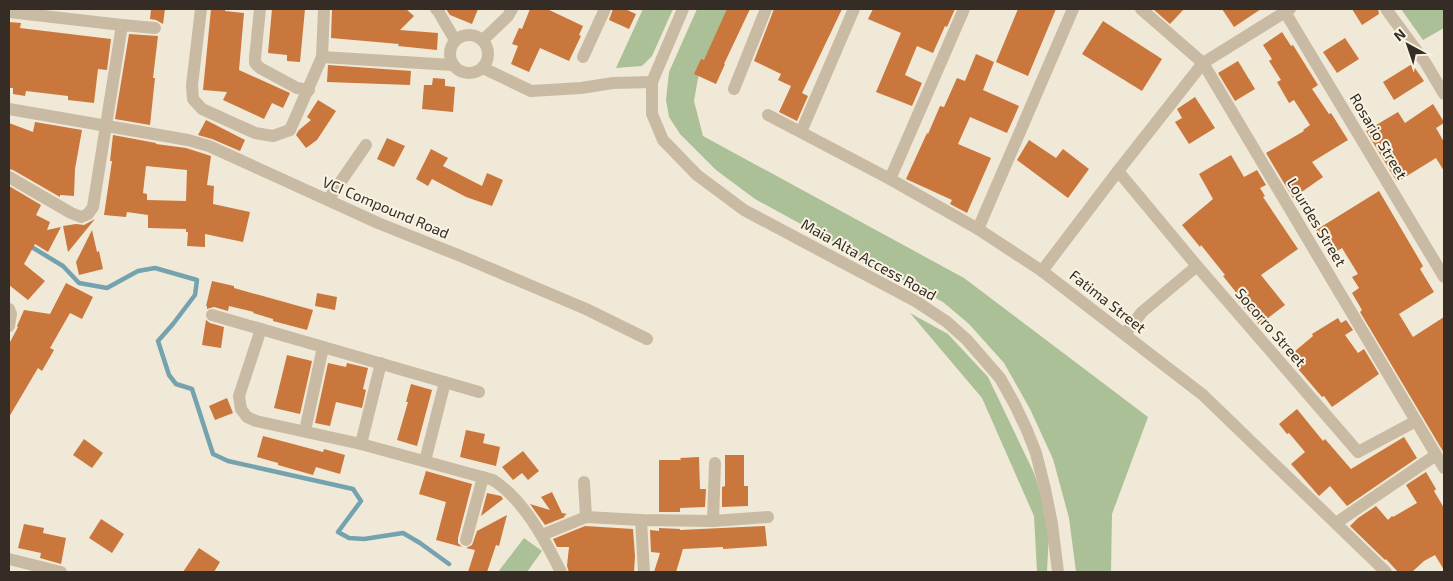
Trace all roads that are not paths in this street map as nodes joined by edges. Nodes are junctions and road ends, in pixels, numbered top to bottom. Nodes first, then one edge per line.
1 (201, 9) edge
2 (260, 9) edge
3 (324, 9) edge
4 (512, 9) edge
5 (604, 9) edge
6 (683, 9) edge
7 (766, 9) edge
8 (854, 9) edge
9 (964, 9) edge
10 (1073, 9) edge
11 (1141, 9) edge
12 (1386, 9) edge
13 (438, 10) edge
14 (1288, 10) edge
15 (9, 12) edge
16 (122, 26) junction
17 (155, 28) dead end
18 (455, 40) junction
19 (483, 40) junction
20 (322, 57) junction
21 (583, 57) dead end
22 (1204, 63) junction
23 (453, 65) junction
24 (483, 68) junction
25 (652, 82) junction
26 (734, 89) dead end
27 (309, 90) junction
28 (1444, 94) edge
29 (9, 109) edge
30 (768, 115) dead end
31 (105, 126) junction
32 (801, 132) junction
33 (366, 145) dead end
34 (1118, 171) junction
35 (9, 176) edge
36 (890, 179) junction
37 (328, 200) junction
38 (978, 229) junction
39 (1196, 266) junction
40 (1042, 271) junction
41 (1444, 278) edge
42 (9, 309) edge
43 (212, 315) dead end
44 (9, 326) edge
45 (260, 328) junction
46 (1125, 334) junction
47 (647, 339) dead end
48 (323, 347) junction
49 (381, 363) junction
50 (445, 382) junction
51 (479, 392) dead end
52 (1416, 421) junction
53 (304, 431) junction
54 (361, 444) junction
55 (1436, 455) junction
56 (425, 461) junction
57 (716, 463) dead end
58 (1444, 468) edge
59 (483, 477) junction
60 (584, 482) dead end
61 (586, 516) junction
62 (768, 517) dead end
63 (641, 520) junction
64 (713, 521) junction
65 (1336, 523) junction
66 (542, 535) junction
67 (466, 540) dead end
68 (9, 559) edge
69 (61, 572) edge
70 (562, 572) edge
71 (644, 572) edge
72 (1058, 572) edge
73 (1386, 572) edge

1 - 27 street
2 - 27 street
3 - 20 street
4 - 19 street
5 - 21 street
6 - 25 street, Maia Alta Access Road
7 - 26 street
8 - 32 street
9 - 36 street
10 - 38 street
11 - 22 street, Lourdes Street
12 - 28 street
13 - 18 street
14 - 22 street
14 - 41 street, Rosario Street
15 - 16 street
16 - 17 street
16 - 31 street
18 - 19 street
18 - 23 street
19 - 24 street
20 - 23 street
20 - 27 street
22 - 34 street
22 - 52 street, Lourdes Street
23 - 24 street
24 - 25 street
25 - 72 street, Maia Alta Access Road
29 - 31 street, VCI Compound Road
30 - 32 street, Fatima Street
31 - 35 street
31 - 37 street, VCI Compound Road
32 - 36 street, Fatima Street
33 - 37 street
34 - 39 street, Socorro Street
34 - 40 street
36 - 38 street, Fatima Street
37 - 47 street, VCI Compound Road
38 - 40 street, Fatima Street
39 - 46 street
39 - 52 street, Socorro Street
40 - 46 street, Fatima Street
42 - 44 street
43 - 45 street
45 - 48 street
45 - 53 street
46 - 65 street, Fatima Street
48 - 49 street
48 - 53 street
49 - 50 street
49 - 54 street
50 - 51 street
50 - 56 street
52 - 55 street, Lourdes Street
53 - 54 street
54 - 56 street
55 - 58 street, Lourdes Street
55 - 65 street
56 - 59 street
57 - 64 street
59 - 66 street
59 - 67 street
60 - 61 street
61 - 63 street
61 - 66 street
62 - 64 street
63 - 64 street
63 - 71 street
65 - 73 street, Fatima Street
66 - 70 street
68 - 69 street

